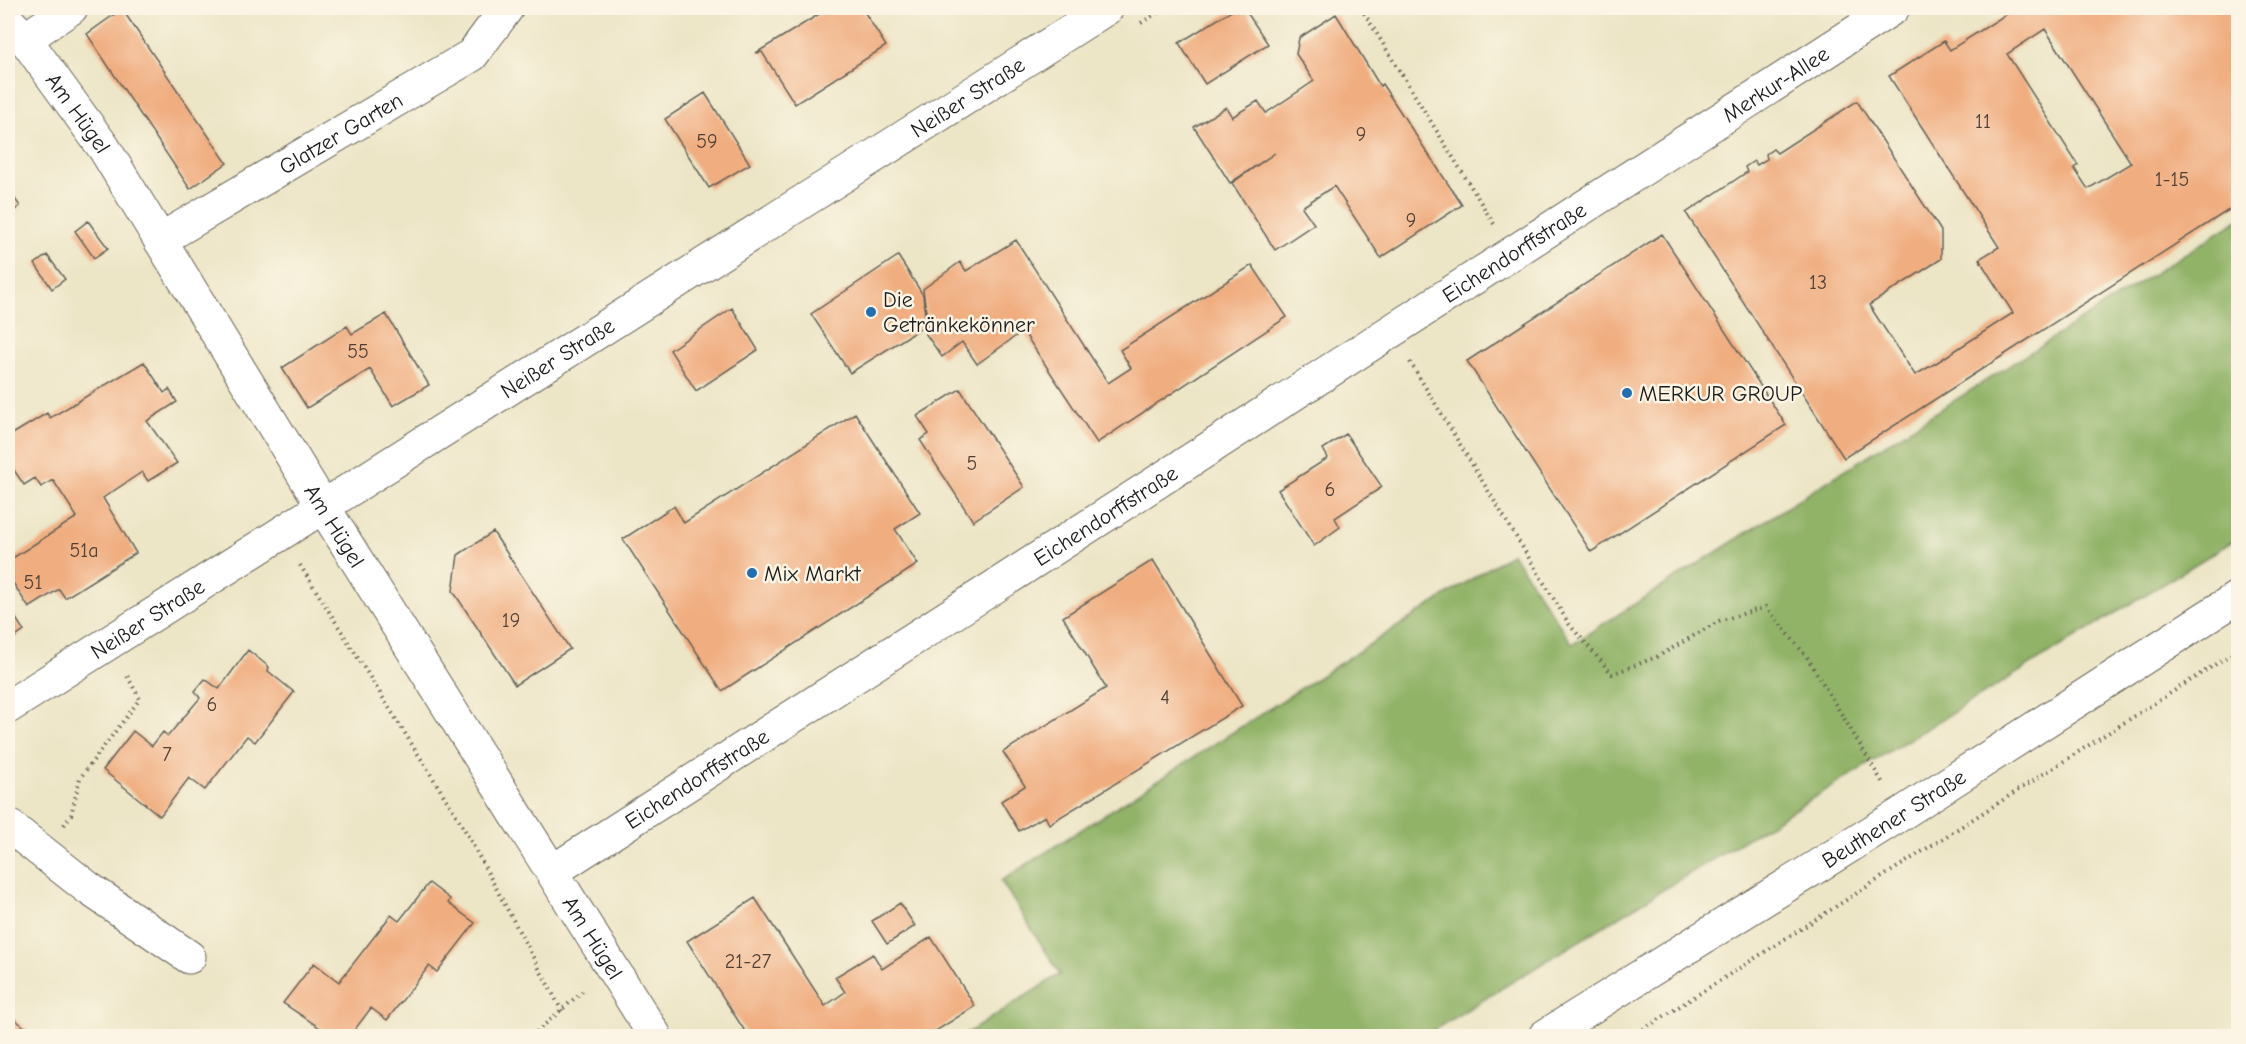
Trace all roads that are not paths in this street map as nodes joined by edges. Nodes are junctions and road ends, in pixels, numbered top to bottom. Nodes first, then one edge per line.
1 (71, 8) edge
2 (507, 8) edge
3 (1107, 8) edge
4 (1893, 8) edge
5 (16, 30) edge
6 (1657, 160) joint
7 (160, 240) junction
8 (322, 505) junction
9 (2238, 597) edge
10 (8, 707) edge
11 (8, 825) edge
12 (553, 871) junction
13 (189, 957) dead end
14 (655, 1036) edge
15 (1545, 1036) edge

1 - 5 street
2 - 7 street, Glatzer Garten
3 - 8 street, Neißer Straße
4 - 6 street, Merkur-Allee
5 - 7 street, Am Hügel
6 - 12 street, Eichendorffstraße
7 - 8 street, Am Hügel
8 - 10 street, Neißer Straße
8 - 12 street, Am Hügel
9 - 15 street, Beuthener Straße
11 - 13 street
12 - 14 street, Am Hügel

